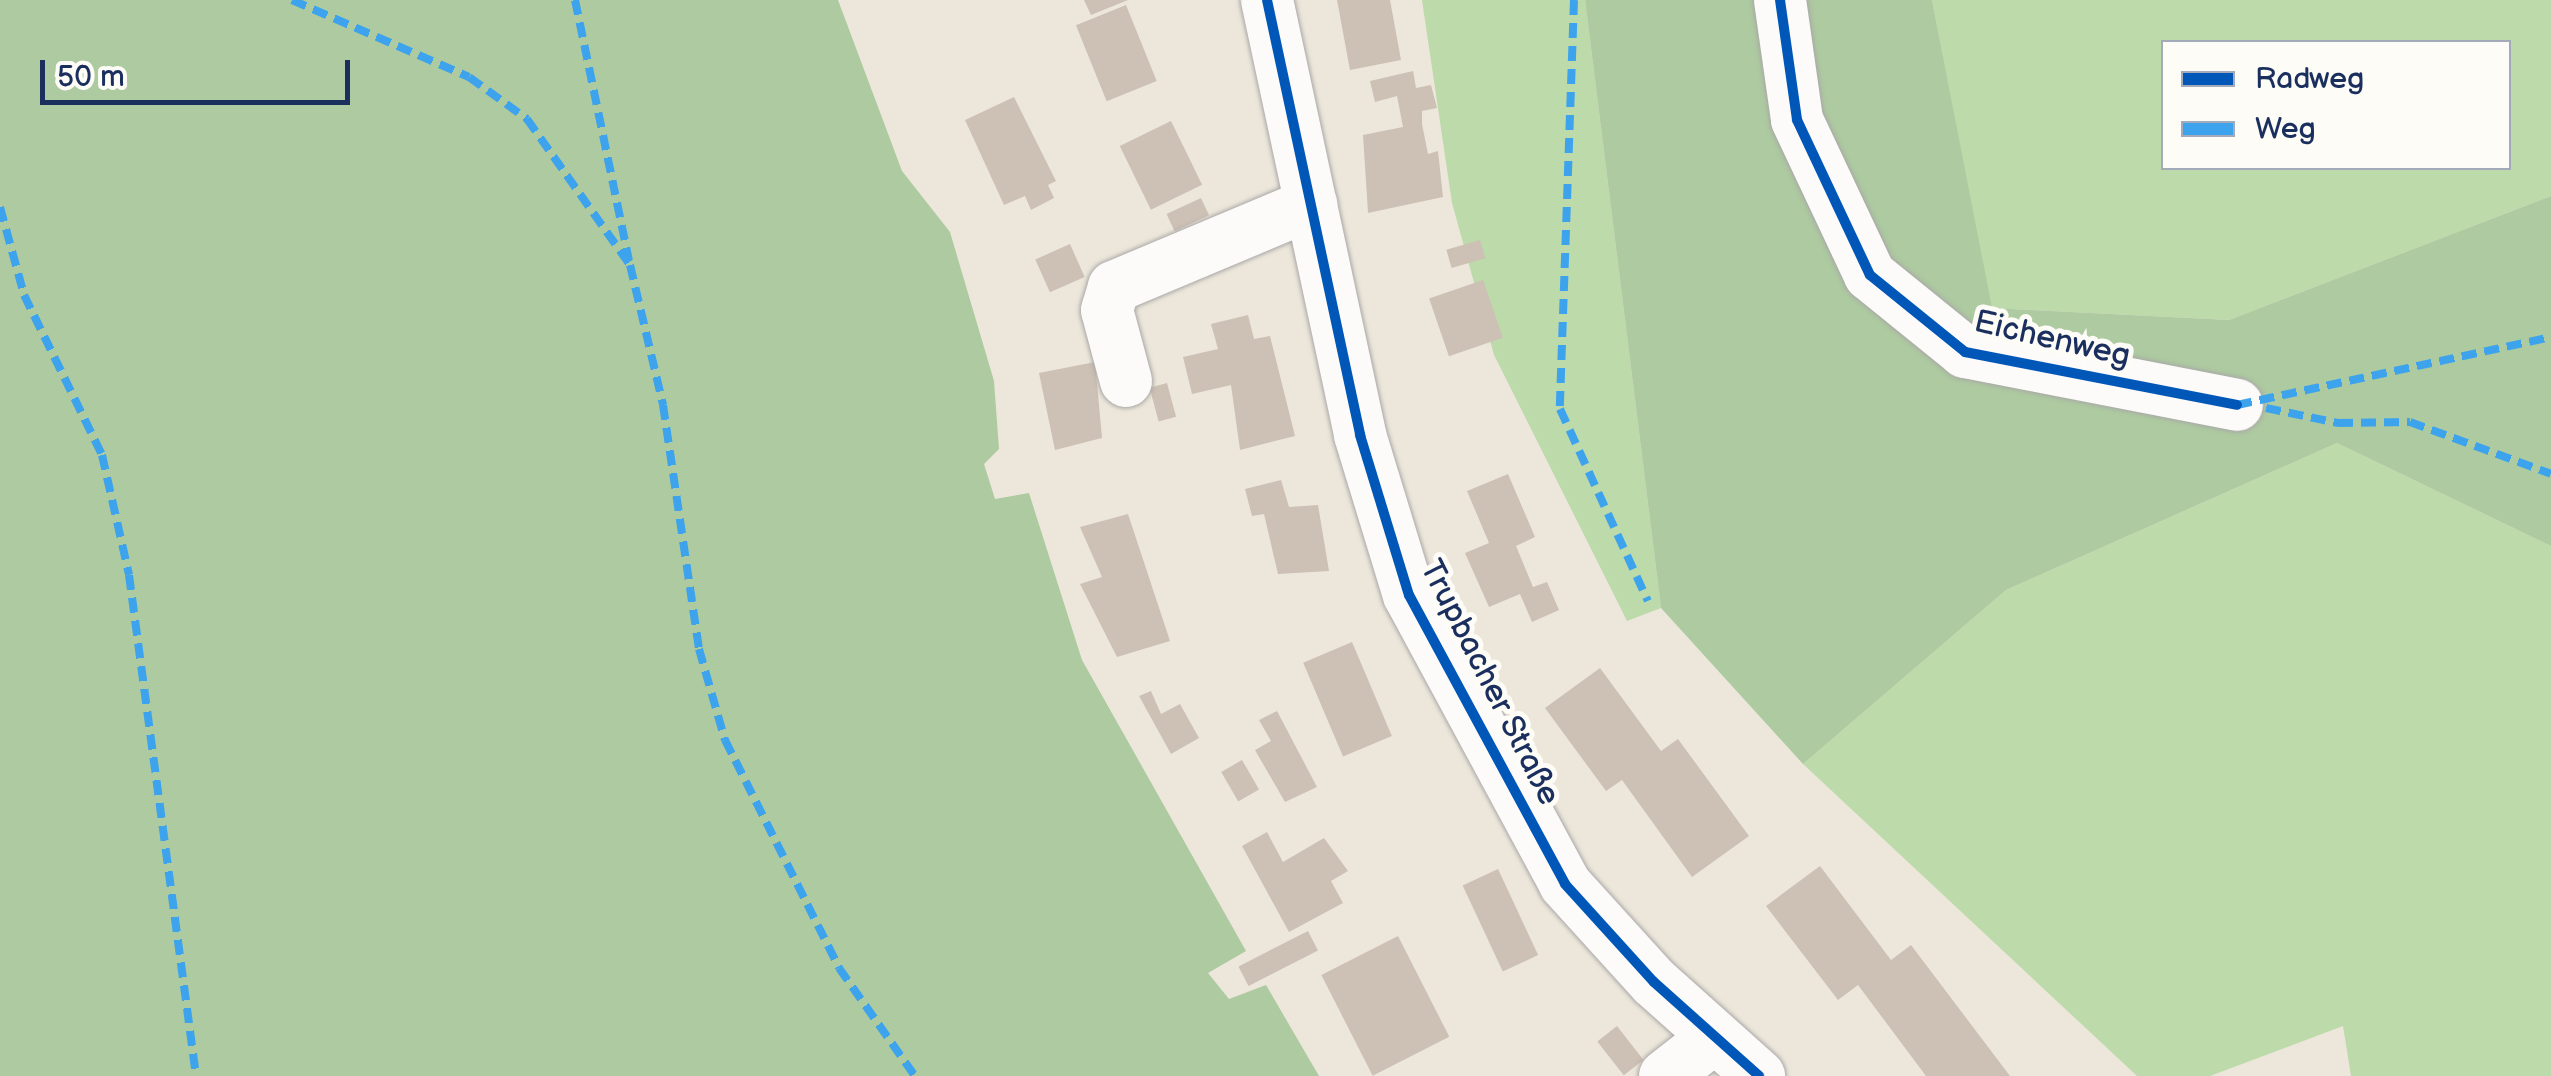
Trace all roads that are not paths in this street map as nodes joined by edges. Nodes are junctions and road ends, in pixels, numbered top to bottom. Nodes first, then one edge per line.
1 (1267, 0) edge
2 (1780, 0) edge
3 (1311, 204) junction
4 (1126, 381) dead end
5 (2237, 404) dead end
6 (1716, 1037) junction
7 (1664, 1076) edge
8 (1760, 1076) edge

1 - 3 street, Trupbacher Straße
2 - 5 street, Eichenweg
3 - 4 street
3 - 6 street, Trupbacher Straße
6 - 7 street
6 - 8 street, Trupbacher Straße

